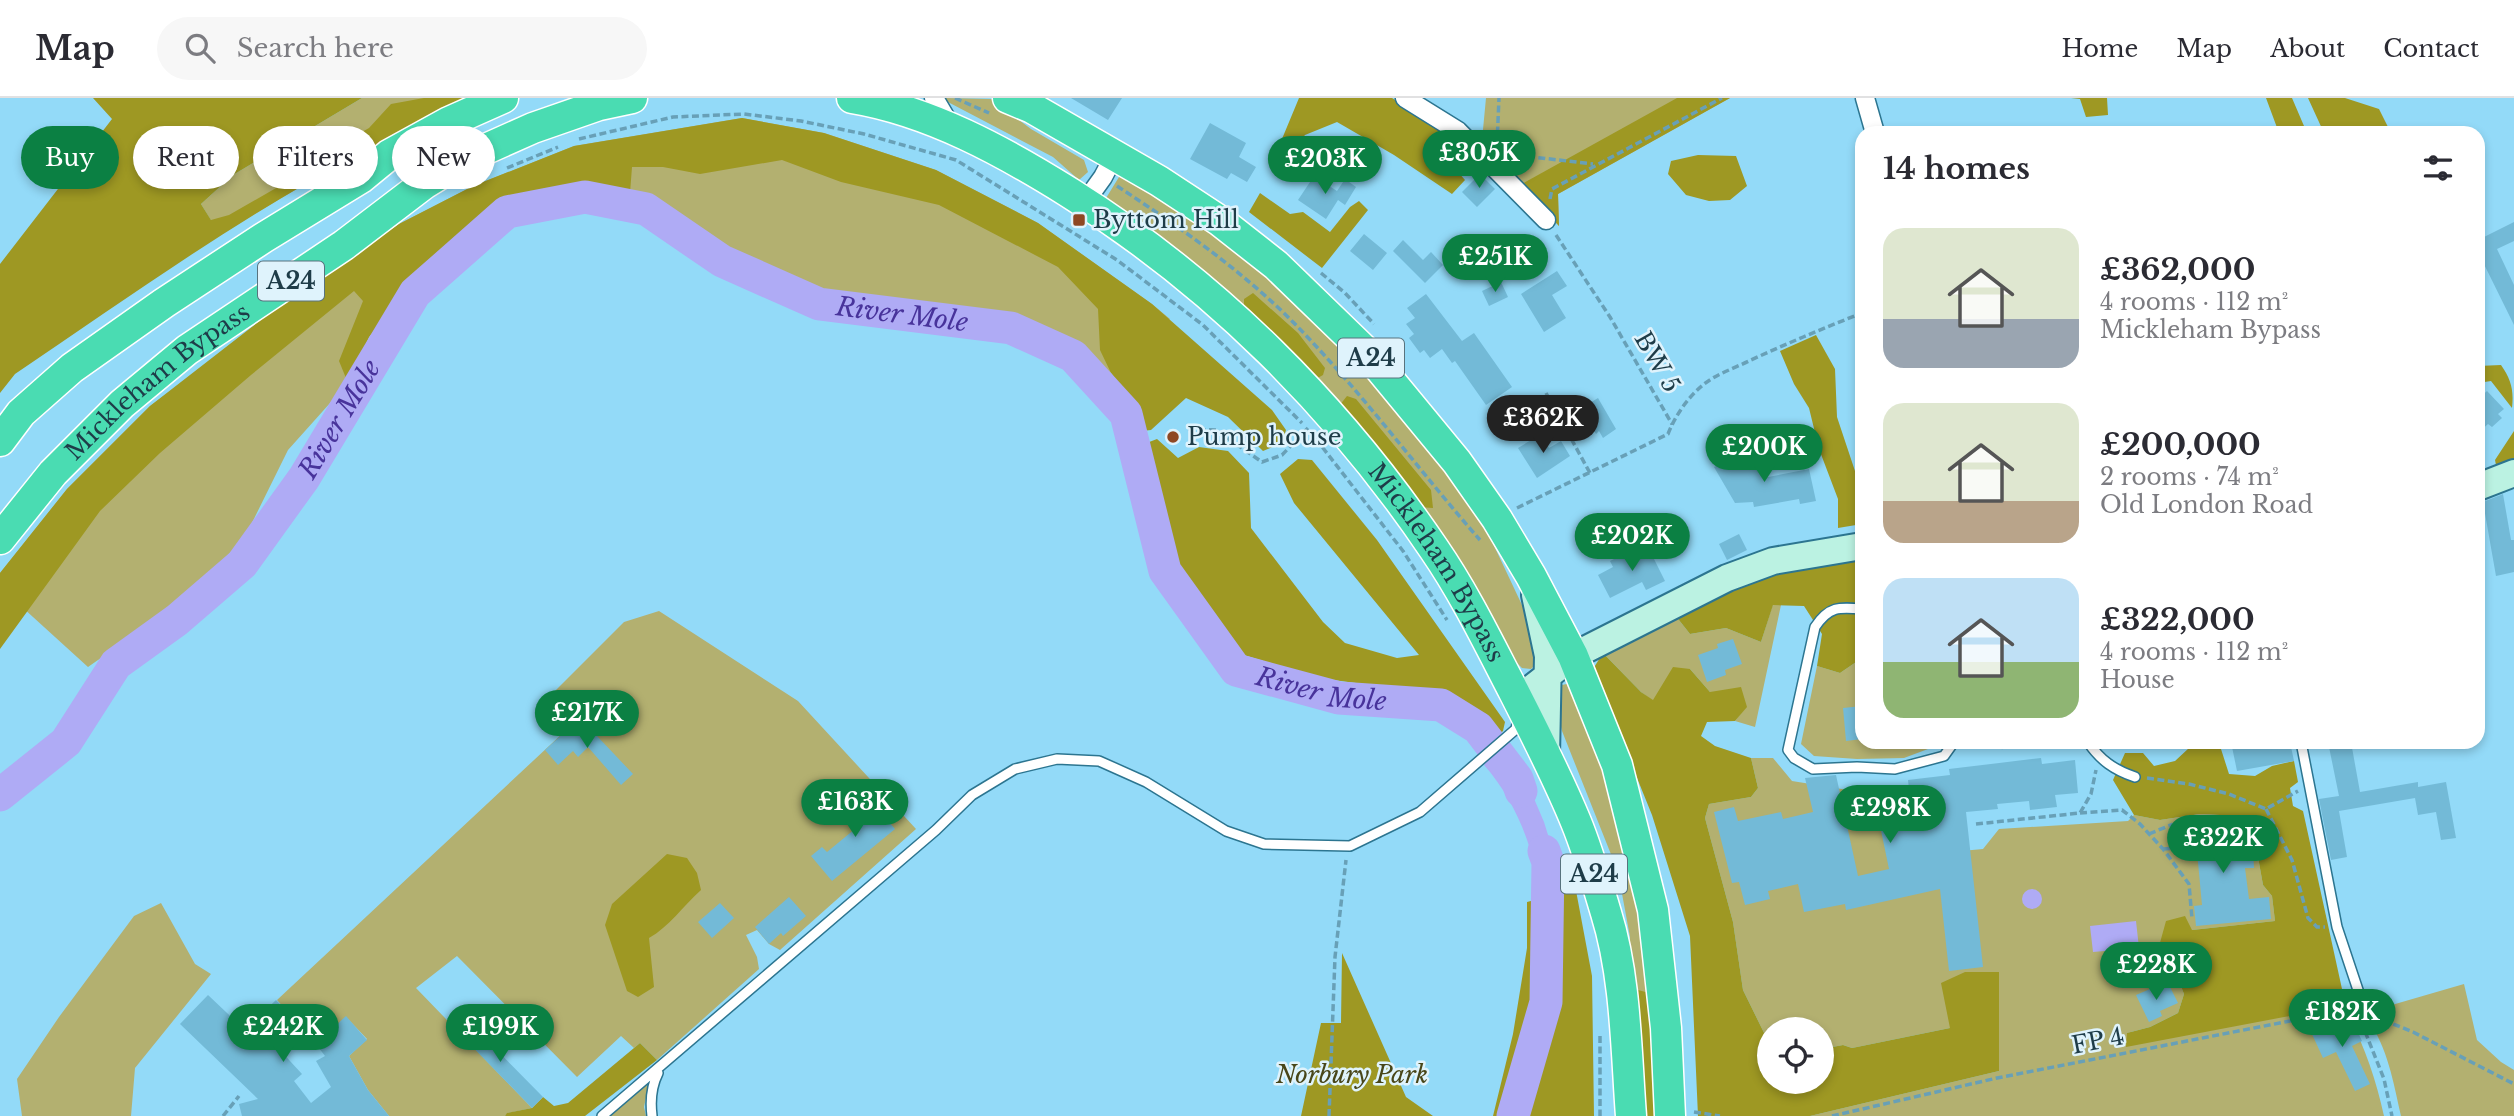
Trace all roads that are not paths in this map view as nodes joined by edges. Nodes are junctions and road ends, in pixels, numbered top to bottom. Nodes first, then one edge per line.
1 (503, 98) edge
2 (632, 98) edge
3 (852, 98) edge
4 (934, 98) edge
5 (1405, 98) edge
6 (1865, 98) edge
7 (1025, 101) edge
8 (1873, 126) edge
9 (954, 131) junction
10 (1114, 156) junction
11 (1085, 202) junction
12 (1546, 220) road end
13 (0, 442) edge
14 (2514, 473) edge
15 (2485, 484) edge
16 (0, 539) edge
17 (1855, 547) edge
18 (1531, 576) junction
19 (1855, 609) edge
20 (1573, 656) junction
21 (1549, 674) junction
22 (1519, 718) junction
23 (1949, 749) edge
24 (2093, 749) edge
25 (2302, 749) edge
26 (1545, 756) junction
27 (2135, 776) road end
28 (2361, 999) road end
29 (660, 1068) junction
30 (1681, 1114) edge
31 (602, 1116) edge
32 (652, 1116) edge
33 (1631, 1116) edge

1 - 13 highway, A24
2 - 16 highway, Mickleham Bypass / A24
3 - 9 highway, Mickleham Bypass / A24
4 - 9 street
5 - 12 street
6 - 8 street
7 - 10 highway, A24
9 - 11 highway, Mickleham Bypass / A24
10 - 11 street
10 - 18 highway, A24
11 - 22 highway, Mickleham Bypass / A24
14 - 15 main road
17 - 20 main road
18 - 20 highway, A24
18 - 21 main road
19 - 23 lane
20 - 21 main road
20 - 30 highway, A24
21 - 22 main road
21 - 26 main road
22 - 26 highway, Mickleham Bypass / A24
22 - 29 lane
24 - 27 lane
25 - 28 lane
26 - 33 highway, Mickleham Bypass / A24
29 - 31 lane
29 - 32 lane

